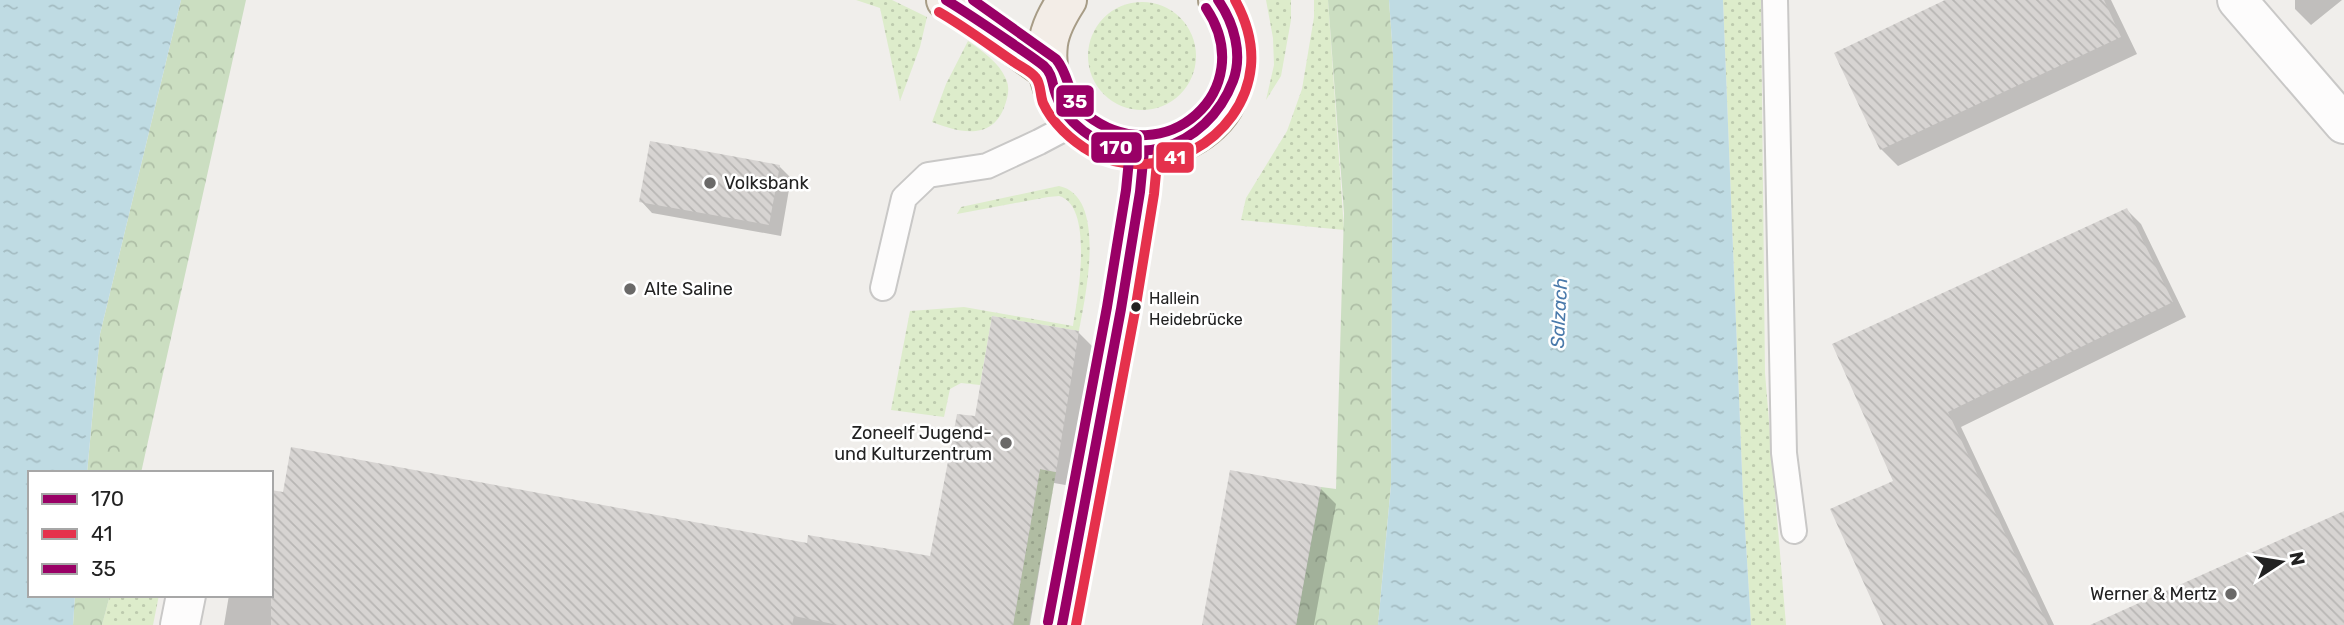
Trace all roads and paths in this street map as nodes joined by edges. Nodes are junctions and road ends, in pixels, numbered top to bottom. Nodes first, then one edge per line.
1 (946, 0) edge
2 (1066, 0) edge
3 (1218, 0) edge
4 (1775, 0) edge
5 (2237, 0) edge
6 (1048, 70) junction
7 (1074, 123) junction
8 (2344, 124) edge
9 (1144, 151) junction
10 (883, 288) dead end
11 (1794, 531) dead end
12 (186, 597) edge
13 (180, 625) edge
14 (1062, 625) edge

1 - 6 main road
2 - 6 main road
3 - 9 main road
4 - 11 lane
5 - 8 street
6 - 7 main road
7 - 9 main road
7 - 10 lane
9 - 14 main road
12 - 13 street

